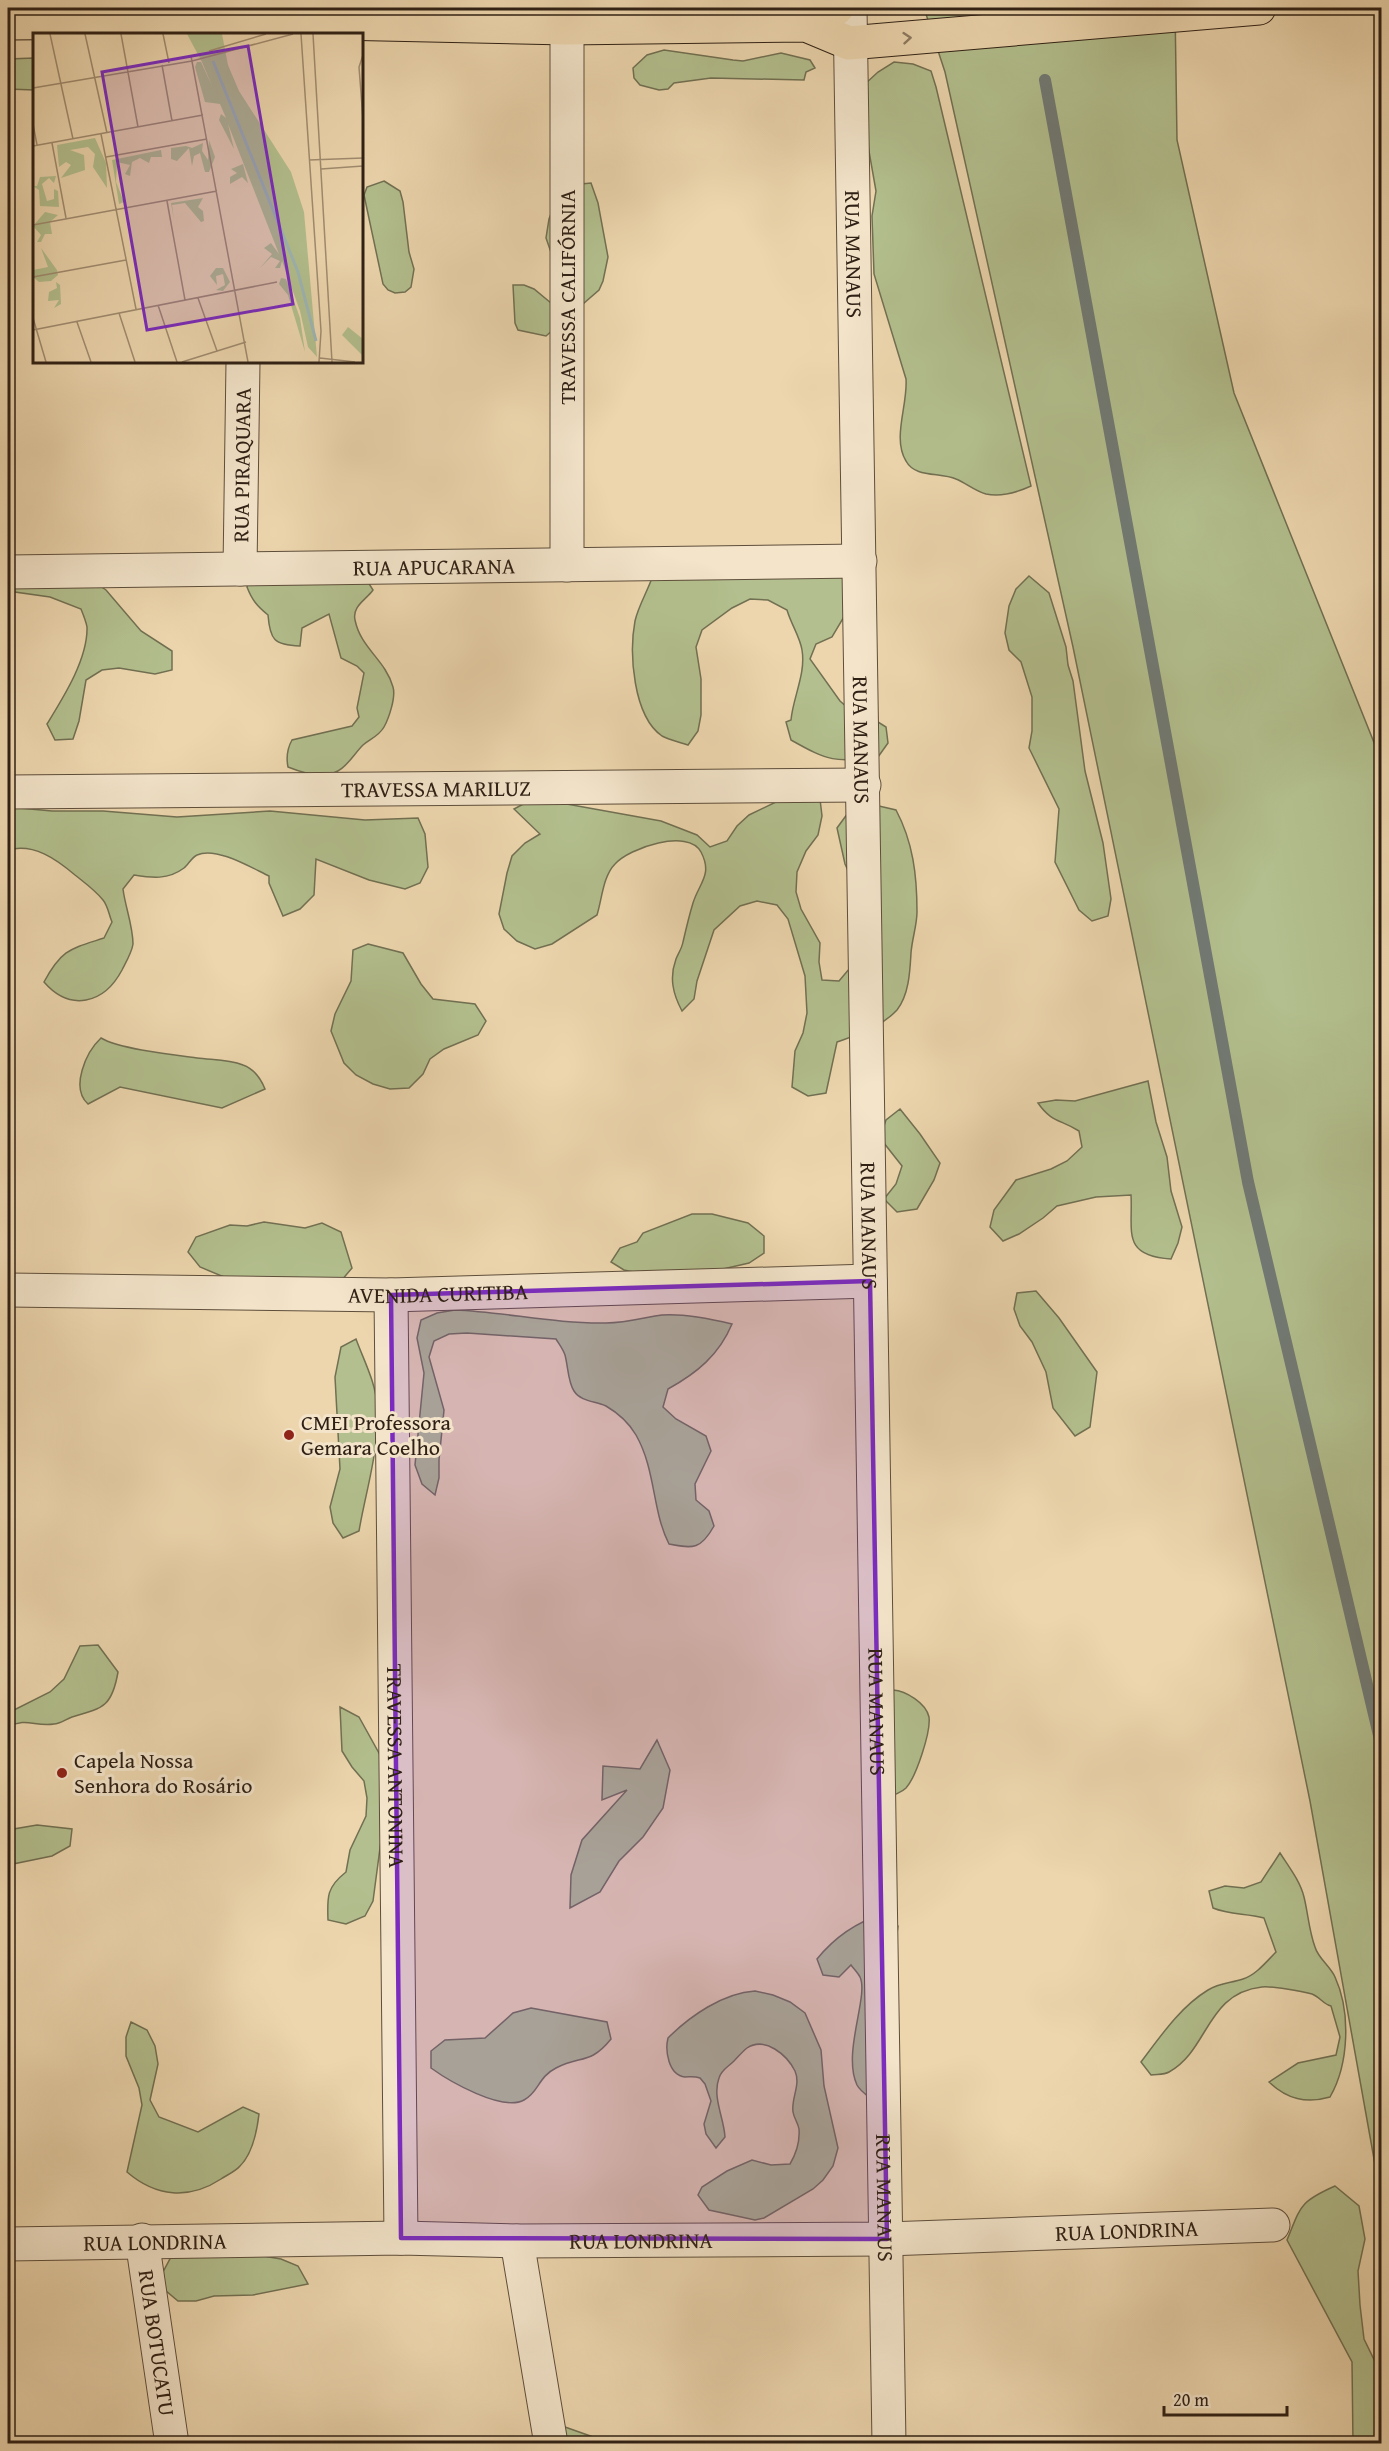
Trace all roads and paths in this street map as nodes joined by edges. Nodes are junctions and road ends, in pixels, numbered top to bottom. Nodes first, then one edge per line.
1 (837, 8) edge
2 (850, 8) edge
3 (1259, 8) edge
4 (636, 18) edge
5 (248, 21) edge
6 (8, 23) edge
7 (806, 25) junction
8 (567, 28) junction
9 (849, 43) junction
10 (243, 363) edge
11 (860, 561) junction
12 (567, 565) junction
13 (240, 569) junction
14 (8, 572) edge
15 (864, 785) junction
16 (8, 792) edge
17 (870, 1281) junction
18 (8, 1290) edge
19 (391, 1295) junction
20 (1273, 2225) dead end
21 (400, 2238) junction
22 (887, 2239) junction
23 (142, 2240) junction
24 (518, 2241) junction
25 (8, 2244) edge
26 (172, 2444) edge
27 (551, 2444) edge
28 (889, 2444) edge

1 - 7 main road
2 - 9 street, RUA MANAUS
9 -> 3 main road
4 - 7 main road
4 - 8 main road
5 - 6 main road
5 - 8 main road
7 - 9 main road
8 - 12 street, TRAVESSA CALIFÓRNIA
9 - 11 street, RUA MANAUS
10 - 13 street, RUA PIRAQUARA
11 - 12 street, RUA APUCARANA
11 - 15 street, RUA MANAUS
12 - 13 street, RUA APUCARANA
13 - 14 street, RUA APUCARANA
15 - 16 street, TRAVESSA MARILUZ
15 - 17 street, RUA MANAUS
17 - 19 street, AVENIDA CURITIBA
17 - 22 street, RUA MANAUS
18 - 19 street, AVENIDA CURITIBA
19 - 21 street, TRAVESSA ANTONINA
20 - 22 street, RUA LONDRINA
21 - 23 street, RUA LONDRINA
21 - 24 street, RUA LONDRINA
22 - 24 street, RUA LONDRINA
22 - 28 street, RUA MANAUS
23 - 25 street, RUA LONDRINA
23 - 26 street, RUA BOTUCATU
24 - 27 street

